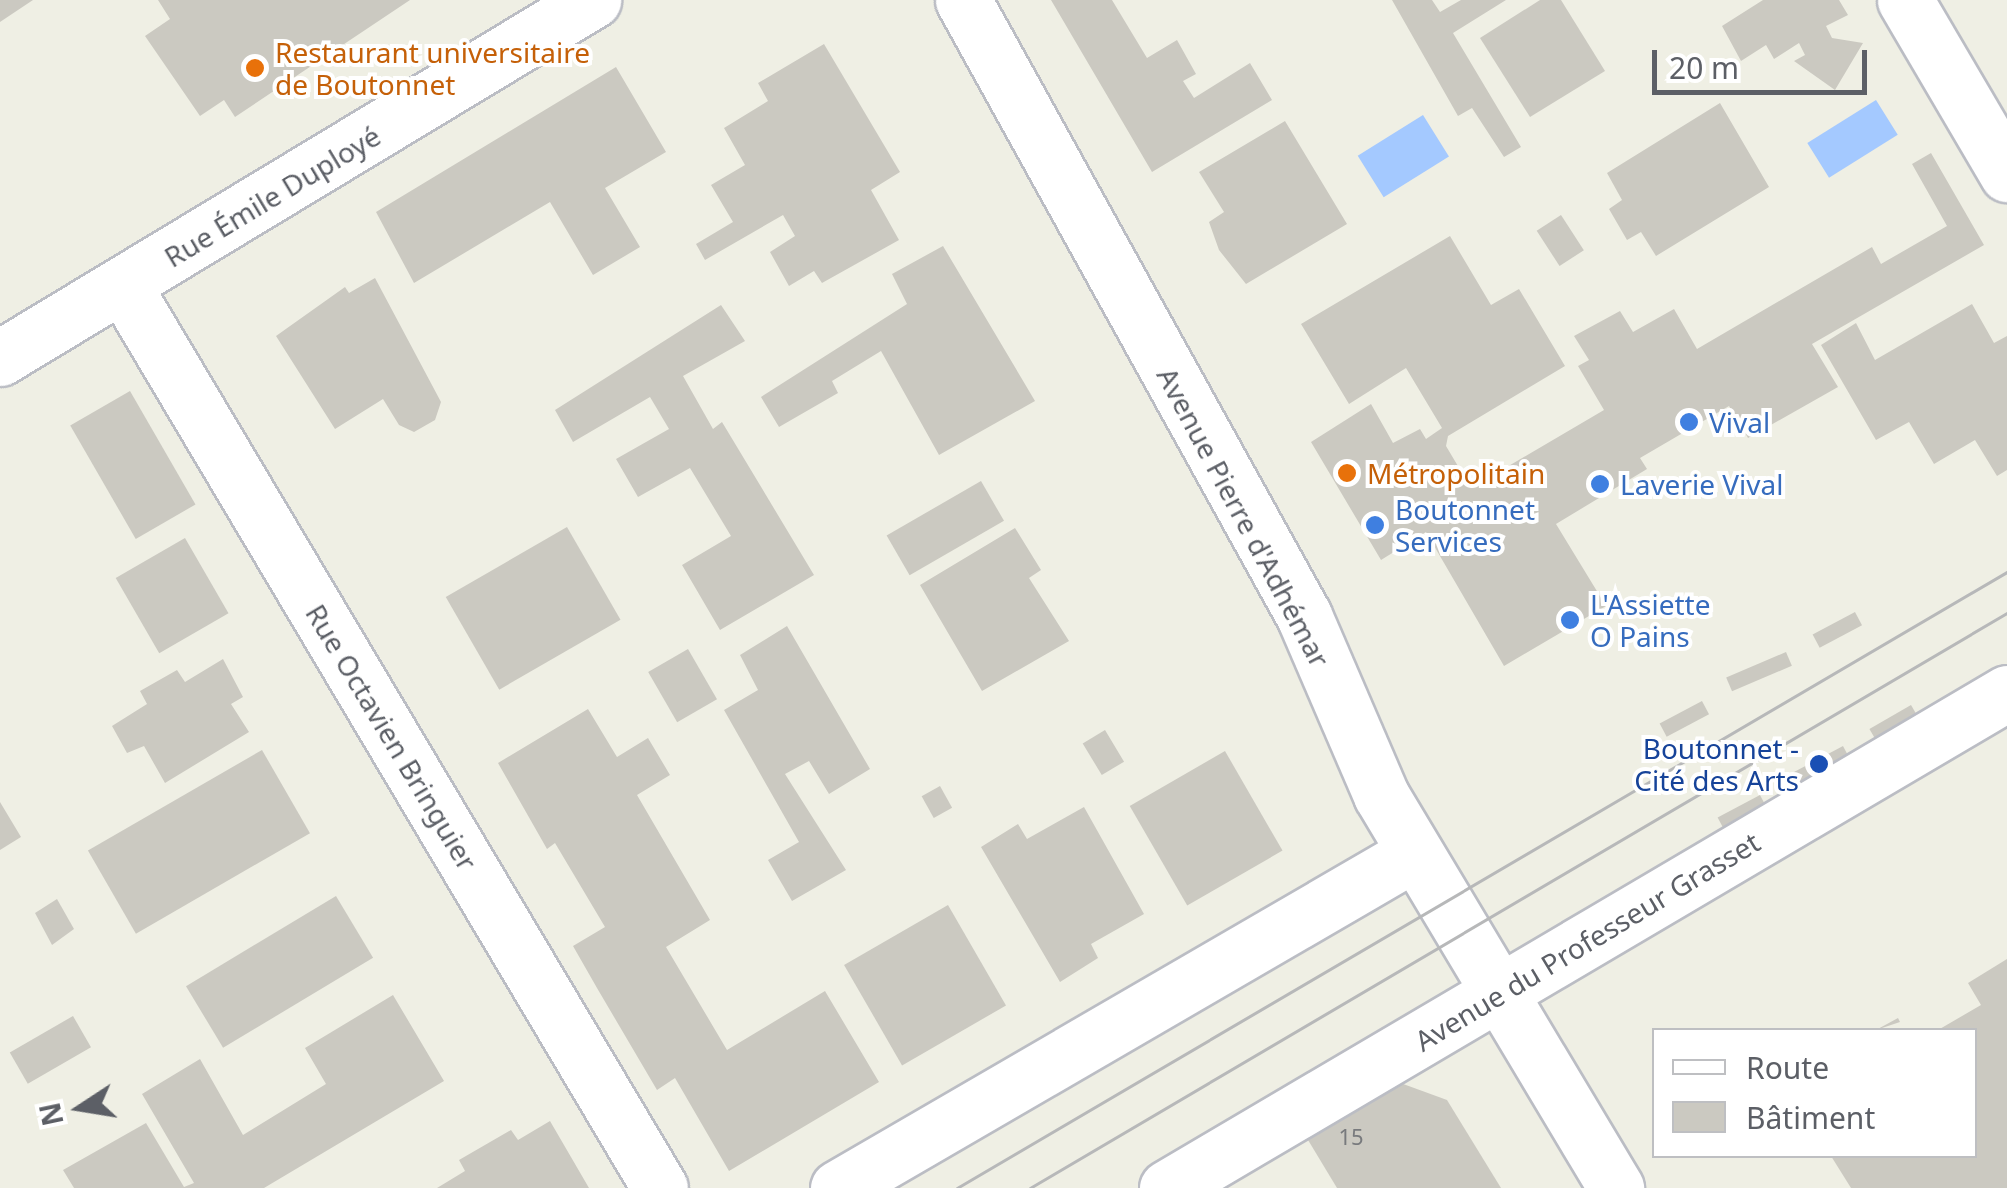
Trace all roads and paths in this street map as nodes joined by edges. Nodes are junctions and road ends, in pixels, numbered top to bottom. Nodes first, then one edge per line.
1 (593, 0) edge
2 (963, 0) edge
3 (1905, 0) edge
4 (2007, 174) edge
5 (124, 286) junction
6 (0, 358) edge
7 (2007, 693) edge
8 (1414, 852) junction
9 (1495, 994) junction
10 (660, 1188) edge
11 (838, 1188) edge
12 (1167, 1188) edge
13 (1616, 1188) edge

1 - 5 street, Rue Émile Duployé
2 - 8 street, Avenue Pierre d'Adhémar
3 - 4 street
5 - 6 street, Rue Émile Duployé
5 - 10 street, Rue Octavien Bringuier
7 - 9 street, Avenue du Professeur Grasset
8 - 9 street, Avenue Pierre d'Adhémar
8 - 11 street
9 - 12 street, Avenue du Professeur Grasset
9 - 13 street, Avenue Pierre d'Adhémar

